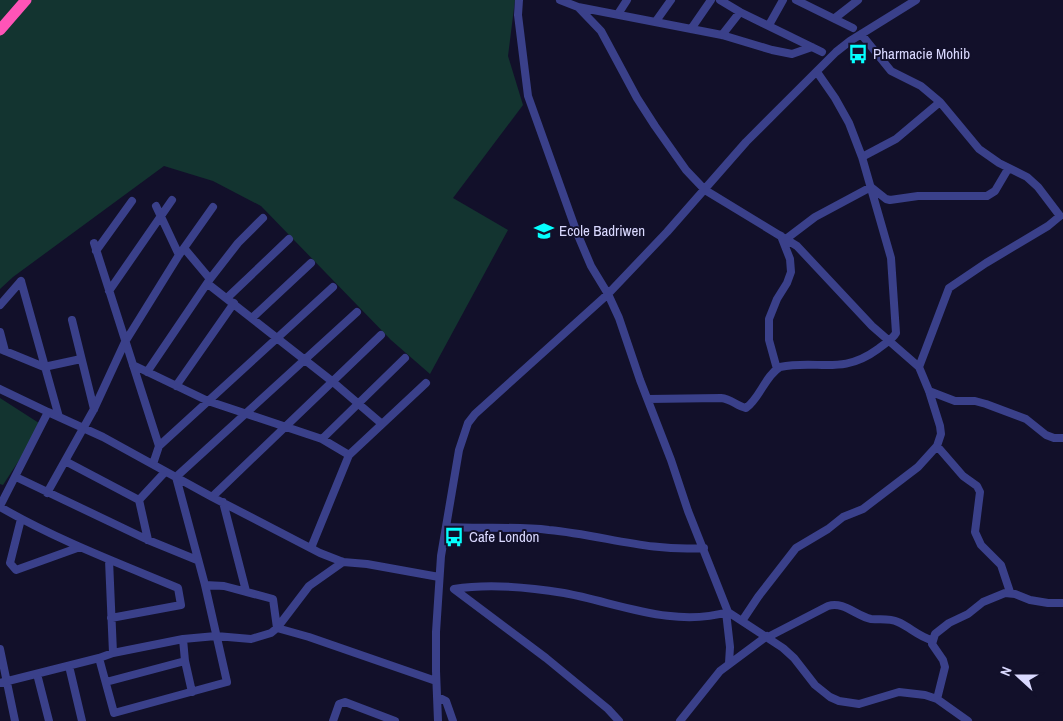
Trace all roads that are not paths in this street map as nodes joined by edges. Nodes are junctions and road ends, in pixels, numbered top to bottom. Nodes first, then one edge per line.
1 (26, 0) edge
2 (519, 0) edge
3 (560, 0) edge
4 (593, 0) edge
5 (627, 0) edge
6 (671, 0) edge
7 (711, 0) edge
8 (720, 0) edge
9 (783, 0) edge
10 (796, 0) edge
11 (858, 0) edge
12 (916, 0) edge
13 (578, 7) junction
14 (593, 10) junction
15 (740, 12) junction
16 (618, 14) junction
17 (834, 18) junction
18 (656, 22) junction
19 (769, 25) junction
20 (853, 28) dead end
21 (691, 29) junction
22 (0, 30) edge
23 (861, 34) junction
24 (722, 35) junction
25 (812, 47) junction
26 (822, 52) dead end
27 (816, 72) junction
28 (940, 102) junction
29 (862, 157) junction
30 (1008, 169) junction
31 (870, 187) junction
32 (705, 190) junction
33 (172, 200) dead end
34 (132, 201) dead end
35 (156, 206) dead end
36 (213, 207) dead end
37 (161, 217) junction
38 (263, 218) dead end
39 (1061, 220) edge
40 (783, 237) junction
41 (289, 239) dead end
42 (94, 243) dead end
43 (184, 248) junction
44 (96, 251) junction
45 (180, 255) junction
46 (311, 263) dead end
47 (209, 282) junction
48 (333, 287) dead end
49 (109, 290) junction
50 (608, 294) junction
51 (226, 298) junction
52 (234, 303) junction
53 (0, 304) edge
54 (357, 312) dead end
55 (252, 318) junction
56 (72, 320) dead end
57 (0, 332) edge
58 (381, 335) dead end
59 (277, 338) junction
60 (889, 341) junction
61 (125, 342) junction
62 (2, 350) edge
63 (405, 358) dead end
64 (80, 359) junction
65 (305, 360) junction
66 (133, 365) junction
67 (44, 367) junction
68 (918, 367) junction
69 (777, 369) junction
70 (147, 372) junction
71 (333, 382) junction
72 (426, 383) dead end
73 (176, 386) junction
74 (0, 389) edge
75 (929, 391) junction
76 (648, 399) junction
77 (208, 401) junction
78 (358, 404) junction
79 (94, 409) junction
80 (48, 412) junction
81 (248, 413) junction
82 (59, 417) junction
83 (382, 424) junction
84 (285, 426) junction
85 (83, 428) junction
86 (1063, 438) edge
87 (322, 439) junction
88 (159, 446) junction
89 (937, 446) junction
90 (349, 454) junction
91 (64, 461) junction
92 (153, 464) junction
93 (165, 472) junction
94 (16, 477) junction
95 (176, 477) junction
96 (47, 493) junction
97 (212, 497) junction
98 (139, 500) junction
99 (222, 502) junction
100 (0, 506) edge
101 (21, 519) junction
102 (446, 527) junction
103 (148, 540) junction
104 (80, 548) junction
105 (311, 548) junction
106 (704, 548) junction
107 (109, 560) junction
108 (197, 560) junction
109 (342, 562) junction
110 (439, 578) junction
111 (204, 585) junction
112 (439, 589) junction
113 (454, 589) junction
114 (246, 591) junction
115 (1010, 592) junction
116 (1063, 603) edge
117 (727, 612) junction
118 (111, 618) junction
119 (742, 621) junction
120 (277, 628) junction
121 (216, 636) junction
122 (768, 637) junction
123 (183, 639) junction
124 (932, 640) junction
125 (0, 649) edge
126 (114, 653) junction
127 (99, 658) junction
128 (186, 661) junction
129 (729, 663) junction
130 (69, 666) junction
131 (38, 674) junction
132 (436, 681) junction
133 (3, 682) edge
134 (106, 682) junction
135 (192, 692) junction
136 (438, 697) junction
137 (936, 699) junction
138 (15, 721) edge
139 (49, 721) edge
140 (82, 721) edge
141 (333, 721) edge
142 (395, 721) edge
143 (438, 721) edge
144 (453, 721) edge
145 (619, 721) edge
146 (680, 721) edge
147 (968, 721) edge

1 - 22 highway
2 - 50 street
3 - 13 street
4 - 14 street
5 - 16 street
6 - 18 street
7 - 21 street
8 - 15 street
9 - 19 street
10 - 17 street
11 - 17 street
12 - 23 street
13 - 14 street
13 - 32 street
14 - 16 street
15 - 19 street
15 - 24 street
16 - 18 street
17 - 20 street
18 - 21 street
19 - 25 street
21 - 24 street
23 - 27 street
23 - 28 street
24 - 25 street
25 - 26 street
27 - 29 street
27 - 32 street
28 - 29 street
28 - 30 street
29 - 31 street
30 - 31 street
30 - 39 street
31 - 40 street
31 - 60 street
32 - 40 street
32 - 50 street
33 - 37 street
34 - 44 street
35 - 37 street
36 - 43 street
37 - 45 street
37 - 49 street
38 - 47 street
39 - 68 street
40 - 60 street
40 - 69 street
41 - 51 street
42 - 44 street
43 - 45 street
43 - 47 street
44 - 49 street
45 - 61 street
46 - 55 street
47 - 51 street
47 - 70 street
48 - 59 street
49 - 61 street
50 - 76 street
50 - 102 street
51 - 52 street
52 - 55 street
52 - 73 street
53 - 67 street
54 - 65 street
55 - 59 street
56 - 64 street
57 - 62 street
58 - 71 street
59 - 65 street
59 - 77 street
60 - 68 street
60 - 69 street
61 - 66 street
61 - 79 street
62 - 67 street
63 - 78 street
64 - 67 street
64 - 79 street
65 - 71 street
65 - 81 street
66 - 70 street
66 - 88 street
67 - 82 street
68 - 75 street
69 - 76 street
70 - 73 street
71 - 78 street
71 - 84 street
72 - 83 street
73 - 77 street
74 - 80 street
75 - 86 street
75 - 89 street
76 - 106 street
77 - 81 street
77 - 88 street
78 - 83 street
78 - 87 street
79 - 85 street
80 - 82 street
80 - 94 street
81 - 84 street
81 - 95 street
82 - 85 street
83 - 90 street
84 - 87 street
84 - 97 street
85 - 91 street
85 - 92 street
87 - 90 street
88 - 92 street
89 - 115 street
89 - 119 street
90 - 105 street
91 - 96 street
91 - 98 street
92 - 93 street
93 - 95 street
93 - 98 street
94 - 96 street
94 - 100 street
95 - 97 street
95 - 108 street
96 - 103 street
97 - 99 street
98 - 103 street
99 - 105 street
99 - 114 street
100 - 101 street
101 - 104 street
101 - 104 street
102 - 106 street
102 - 110 street
103 - 108 street
104 - 107 street
105 - 109 street
106 - 117 street
107 - 118 street
107 - 118 street
108 - 111 street
109 - 110 street
109 - 120 street
110 - 112 street
111 - 114 street
111 - 121 street
112 - 113 street
112 - 132 street
113 - 117 street
113 - 145 street
114 - 120 street
115 - 116 street
115 - 124 street
117 - 119 street
117 - 129 street
118 - 126 street
119 - 122 street
120 - 121 street
120 - 132 street
121 - 123 street
121 - 135 street
122 - 124 street
122 - 129 street
122 - 137 street
123 - 126 street
123 - 128 street
124 - 137 street
125 - 133 street
126 - 127 street
127 - 130 street
127 - 134 street
128 - 134 street
128 - 135 street
129 - 146 street
130 - 131 street
130 - 140 street
131 - 133 street
131 - 139 street
132 - 136 street
133 - 138 street
134 - 135 street
136 - 143 street
136 - 144 street
137 - 147 street
141 - 142 street

